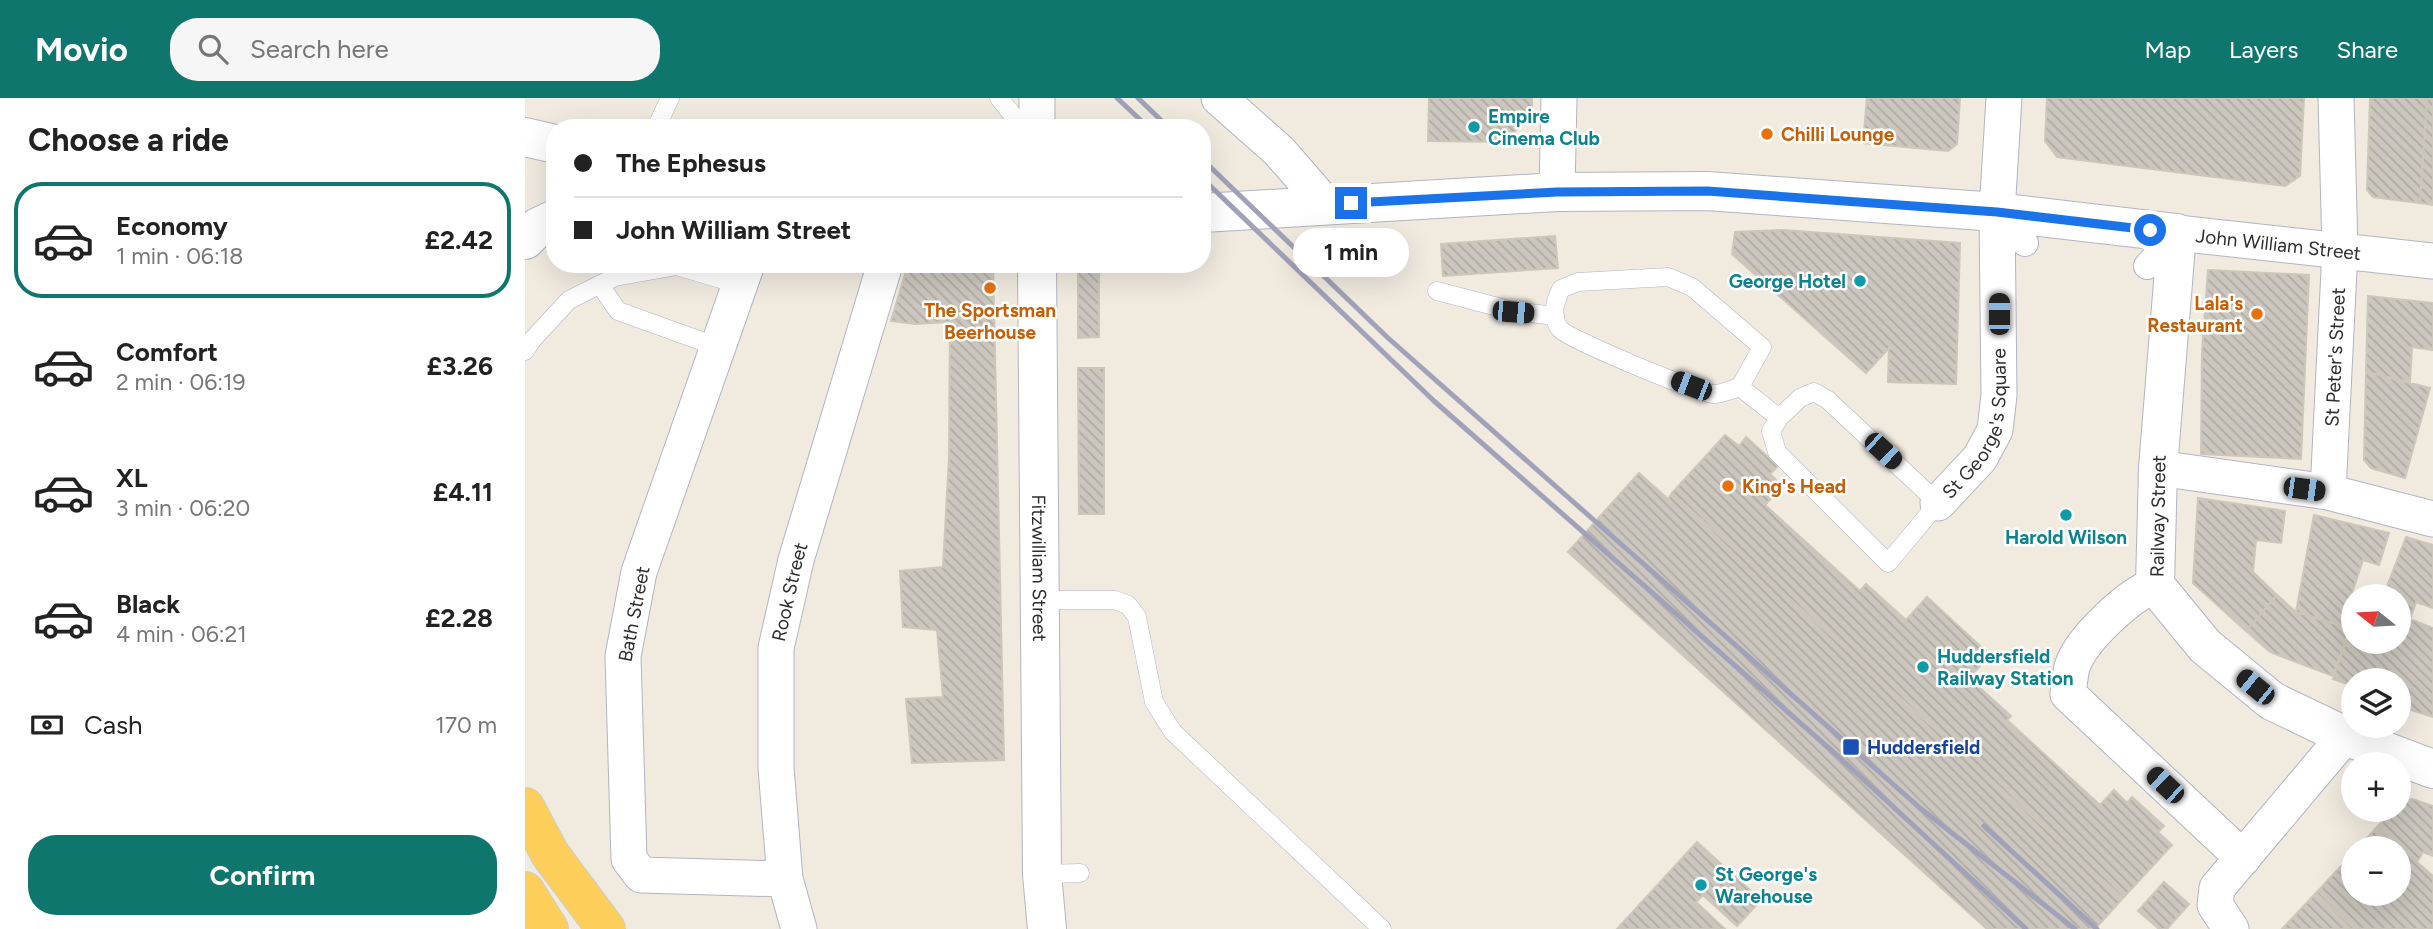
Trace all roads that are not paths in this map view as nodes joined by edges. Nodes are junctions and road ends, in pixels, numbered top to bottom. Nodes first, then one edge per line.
1 (670, 98) edge
2 (999, 98) edge
3 (1037, 98) edge
4 (1219, 98) edge
5 (1559, 98) edge
6 (2004, 98) edge
7 (2336, 98) edge
8 (660, 119) edge
9 (1016, 119) edge
10 (1037, 119) edge
11 (525, 137) edge
12 (546, 142) edge
13 (1557, 192) junction
14 (1325, 204) junction
15 (1211, 212) edge
16 (1997, 212) junction
17 (546, 223) edge
18 (2176, 233) junction
19 (525, 240) edge
20 (2025, 243) dead end
21 (2340, 250) junction
22 (2433, 261) edge
23 (2147, 266) dead end
24 (638, 273) edge
25 (882, 273) edge
26 (1037, 273) edge
27 (744, 275) edge
28 (600, 285) junction
29 (1437, 291) dead end
30 (1555, 316) junction
31 (718, 347) junction
32 (525, 351) edge
33 (1740, 387) junction
34 (1779, 418) junction
35 (2152, 467) junction
36 (2328, 492) junction
37 (1938, 503) junction
38 (2433, 519) edge
39 (2155, 585) junction
40 (1041, 600) junction
41 (2341, 735) edge
42 (2342, 738) edge
43 (2349, 738) edge
44 (2424, 771) edge
45 (525, 807) edge
46 (2243, 858) junction
47 (1080, 873) dead end
48 (1042, 874) junction
49 (785, 879) junction
50 (525, 891) edge
51 (549, 929) edge
52 (605, 929) edge
53 (799, 929) edge
54 (1037, 929) edge
55 (1047, 929) edge
56 (1382, 929) edge
57 (2231, 929) edge

1 - 8 lane
2 - 9 lane
3 - 10 street
4 - 14 street
5 - 13 street
6 - 16 street, St George's Square
7 - 21 street, St Peter's Street
11 - 12 street
13 - 14 street, John William Street
13 - 16 street, John William Street
14 - 15 street, John William Street
16 - 18 street, John William Street
16 - 20 street
16 - 37 street, St George's Square
17 - 19 street
18 - 21 street, John William Street
18 - 23 street
18 - 35 street, Railway Street
21 - 22 street, John William Street
21 - 36 street, St Peter's Street
24 - 28 lane
25 - 49 street, Rook Street
26 - 40 street, Fitzwilliam Street
27 - 31 street, Bath Street
28 - 31 lane
28 - 32 lane
29 - 30 lane
30 - 33 lane
30 - 33 lane
31 - 49 street, Bath Street
33 - 34 lane
34 - 37 lane
34 - 37 lane
35 - 36 street
35 - 39 street, Railway Street
36 - 38 street
39 - 41 street, Railway Street
39 - 46 street
40 - 48 street, Fitzwilliam Street
40 - 56 lane
42 - 46 street
43 - 44 street, Railway Street
45 - 52 highway
46 - 57 street
47 - 48 lane
48 - 54 street, Fitzwilliam Street
48 - 55 street, Fitzwilliam Street
49 - 53 street, Rook Street
50 - 51 highway

